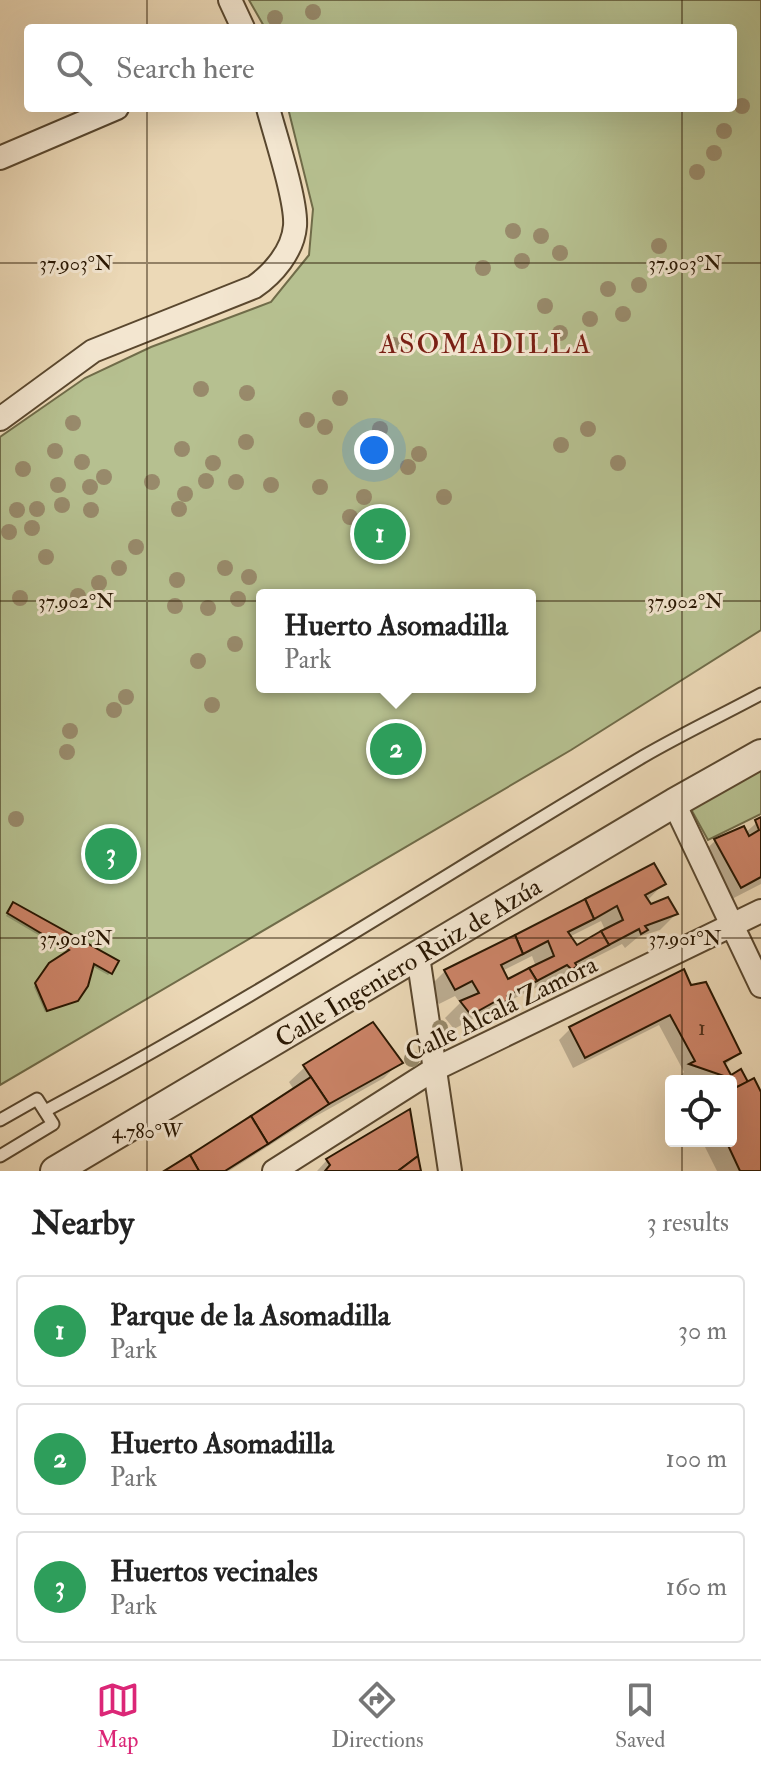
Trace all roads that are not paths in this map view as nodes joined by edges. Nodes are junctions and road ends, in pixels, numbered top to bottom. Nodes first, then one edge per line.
1 (230, 0) edge
2 (241, 24) edge
3 (108, 112) edge
4 (269, 112) edge
5 (0, 158) edge
6 (0, 419) edge
7 (761, 694) edge
8 (761, 754) edge
9 (674, 803) junction
10 (761, 911) edge
11 (731, 926) junction
12 (418, 956) junction
13 (761, 986) edge
14 (433, 1070) junction
15 (45, 1111) junction
16 (0, 1120) edge
17 (0, 1156) edge
18 (55, 1171) edge
19 (274, 1171) edge
20 (450, 1171) edge

1 - 2 street
3 - 5 street
4 - 6 street
7 - 15 lane
8 - 9 street, Calle Ingeniero Ruiz de Azúa
9 - 11 street
9 - 12 street, Calle Ingeniero Ruiz de Azúa
10 - 11 street, Calle Alcalá Zamora
11 - 13 street
11 - 14 street, Calle Alcalá Zamora
12 - 14 street
12 - 18 street, Calle Ingeniero Ruiz de Azúa
14 - 19 street, Calle Alcalá Zamora
14 - 20 street
15 - 16 lane
15 - 17 lane

